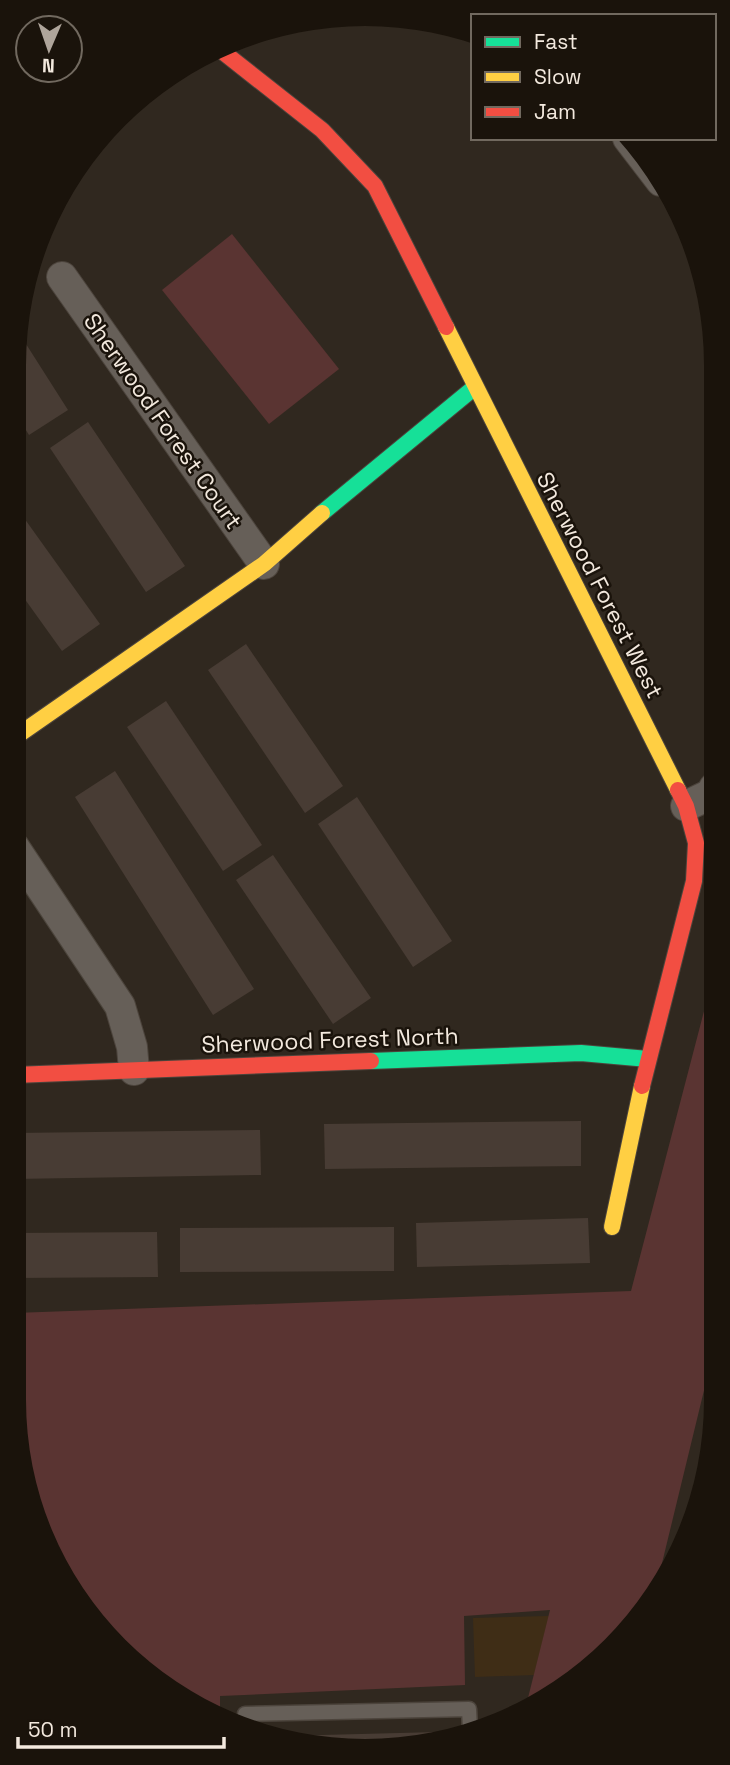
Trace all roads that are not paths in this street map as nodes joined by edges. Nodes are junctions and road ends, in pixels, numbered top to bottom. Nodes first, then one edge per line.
1 (227, 55) edge
2 (62, 277) dead end
3 (475, 387) junction
4 (264, 564) junction
5 (26, 730) edge
6 (704, 797) edge
7 (686, 806) junction
8 (26, 865) edge
9 (648, 1059) junction
10 (134, 1070) junction
11 (26, 1074) edge
12 (612, 1227) dead end
13 (245, 1717) edge
14 (470, 1722) edge

1 - 3 street, Sherwood Forest West
2 - 4 street, Sherwood Forest Court
3 - 4 street
3 - 7 street, Sherwood Forest West
4 - 5 street
6 - 7 street
7 - 9 street, Sherwood Forest West
8 - 10 street
9 - 10 street, Sherwood Forest North
9 - 12 street, Sherwood Forest West
10 - 11 street, Sherwood Forest North
13 - 14 lane

